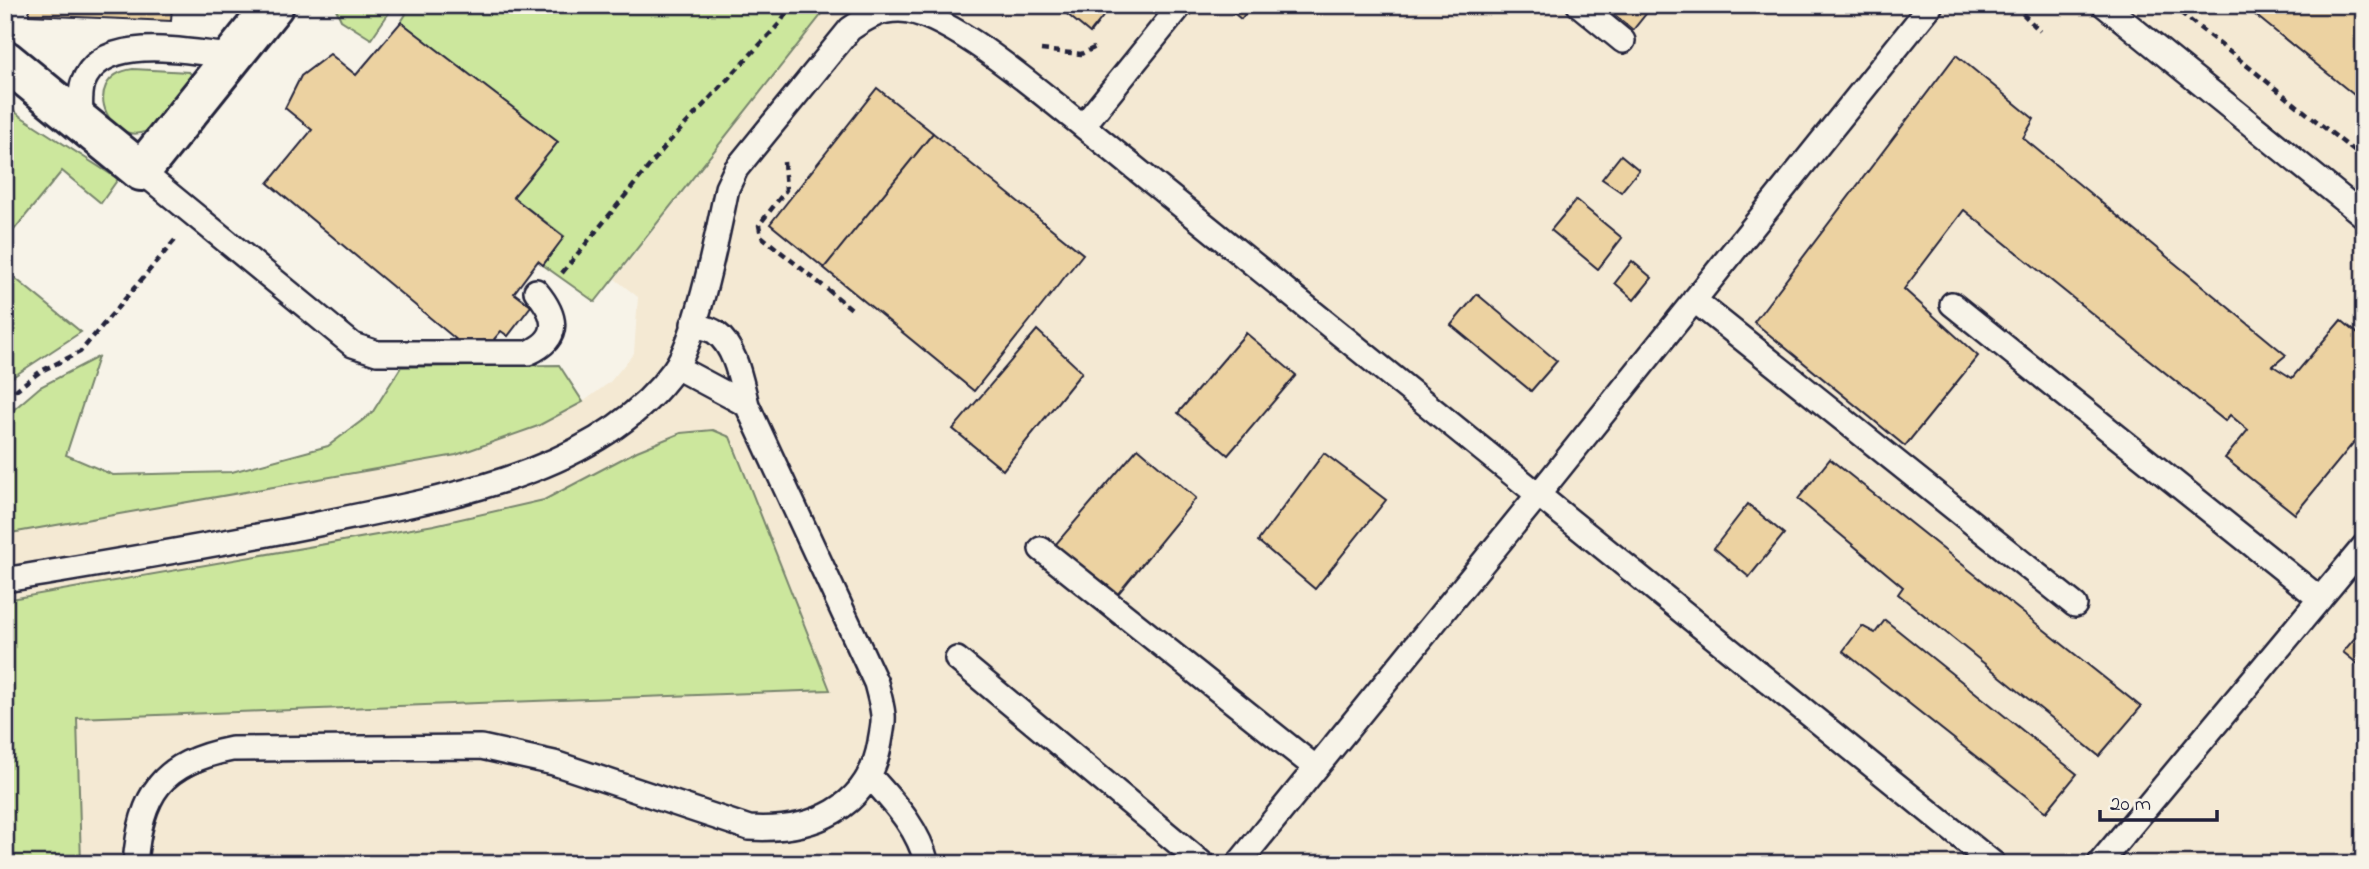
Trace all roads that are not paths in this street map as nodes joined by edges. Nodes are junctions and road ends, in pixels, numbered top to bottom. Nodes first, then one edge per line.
1 (274, 5) edge
2 (1181, 5) edge
3 (1579, 5) edge
4 (1931, 5) edge
5 (2104, 5) edge
6 (1623, 41) dead end
7 (233, 56) junction
8 (5, 60) edge
9 (81, 121) junction
10 (1083, 126) junction
11 (141, 171) junction
12 (2364, 216) edge
13 (540, 295) road end
14 (1694, 300) junction
15 (1952, 304) dead end
16 (693, 324) junction
17 (676, 367) junction
18 (747, 405) junction
19 (1538, 495) junction
20 (2364, 546) edge
21 (1041, 549) dead end
22 (5, 580) edge
23 (2320, 600) junction
24 (2074, 605) dead end
25 (957, 659) dead end
26 (1316, 768) junction
27 (869, 775) junction
28 (135, 864) edge
29 (927, 864) edge
30 (1203, 864) edge
31 (1237, 864) edge
32 (1994, 864) edge
33 (2099, 864) edge

1 - 7 street
2 - 10 lane
3 - 6 lane
4 - 14 lane
5 - 12 lane
7 - 9 lane
7 - 11 street
8 - 9 street
9 - 11 street
10 - 16 lane
10 - 19 lane
11 - 13 lane
14 - 19 lane
14 - 24 lane
15 - 23 lane
16 - 17 lane
16 - 18 lane
17 - 18 lane
17 - 22 lane
18 - 27 lane
19 - 26 lane
19 - 32 lane
20 - 23 lane
21 - 26 lane
23 - 33 lane
25 - 30 lane
26 - 31 lane
27 - 28 lane
27 - 29 lane

